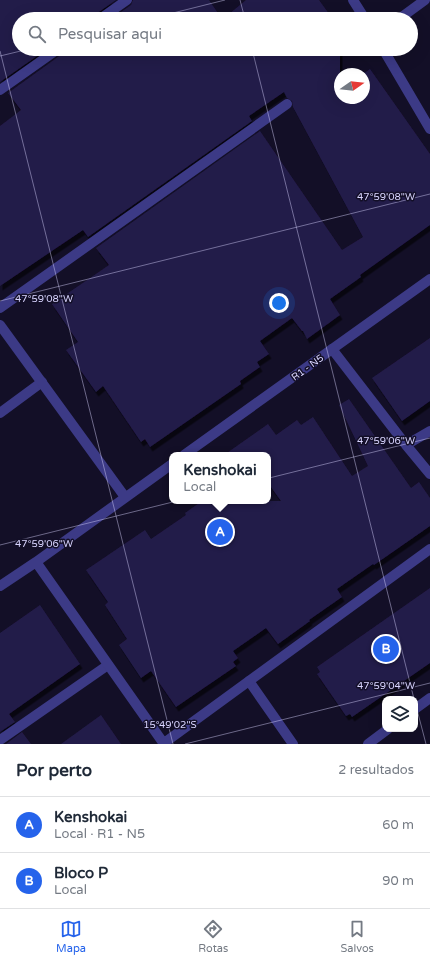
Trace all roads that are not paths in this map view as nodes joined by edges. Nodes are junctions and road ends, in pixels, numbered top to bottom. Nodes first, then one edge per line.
1 (127, 0) edge
2 (353, 0) edge
3 (425, 0) edge
4 (110, 12) edge
5 (361, 12) edge
6 (409, 12) edge
7 (48, 56) edge
8 (388, 56) edge
9 (0, 90) edge
10 (287, 104) dead end
11 (430, 129) edge
12 (430, 279) edge
13 (0, 308) edge
14 (0, 325) edge
15 (332, 349) junction
16 (42, 382) junction
17 (0, 413) edge
18 (430, 431) edge
19 (406, 445) junction
20 (188, 452) edge
21 (169, 466) edge
22 (430, 474) edge
23 (125, 497) junction
24 (430, 550) edge
25 (36, 562) junction
26 (0, 586) edge
27 (108, 665) junction
28 (249, 681) junction
29 (430, 698) edge
30 (418, 707) edge
31 (384, 732) edge
32 (0, 740) edge
33 (164, 743) edge
34 (293, 744) edge
35 (368, 744) edge

1 - 4 street
2 - 5 street
3 - 6 street
7 - 9 street
8 - 11 street
10 - 13 street
12 - 15 street, R1 - N5
14 - 16 street
15 - 19 street
15 - 20 street, R1 - N5
16 - 17 street
16 - 23 street
18 - 19 street
19 - 22 street
21 - 23 street
23 - 25 street
24 - 28 street
25 - 26 street
25 - 27 street
27 - 32 street
27 - 33 street
28 - 33 street
28 - 34 street
29 - 30 street
31 - 35 street

